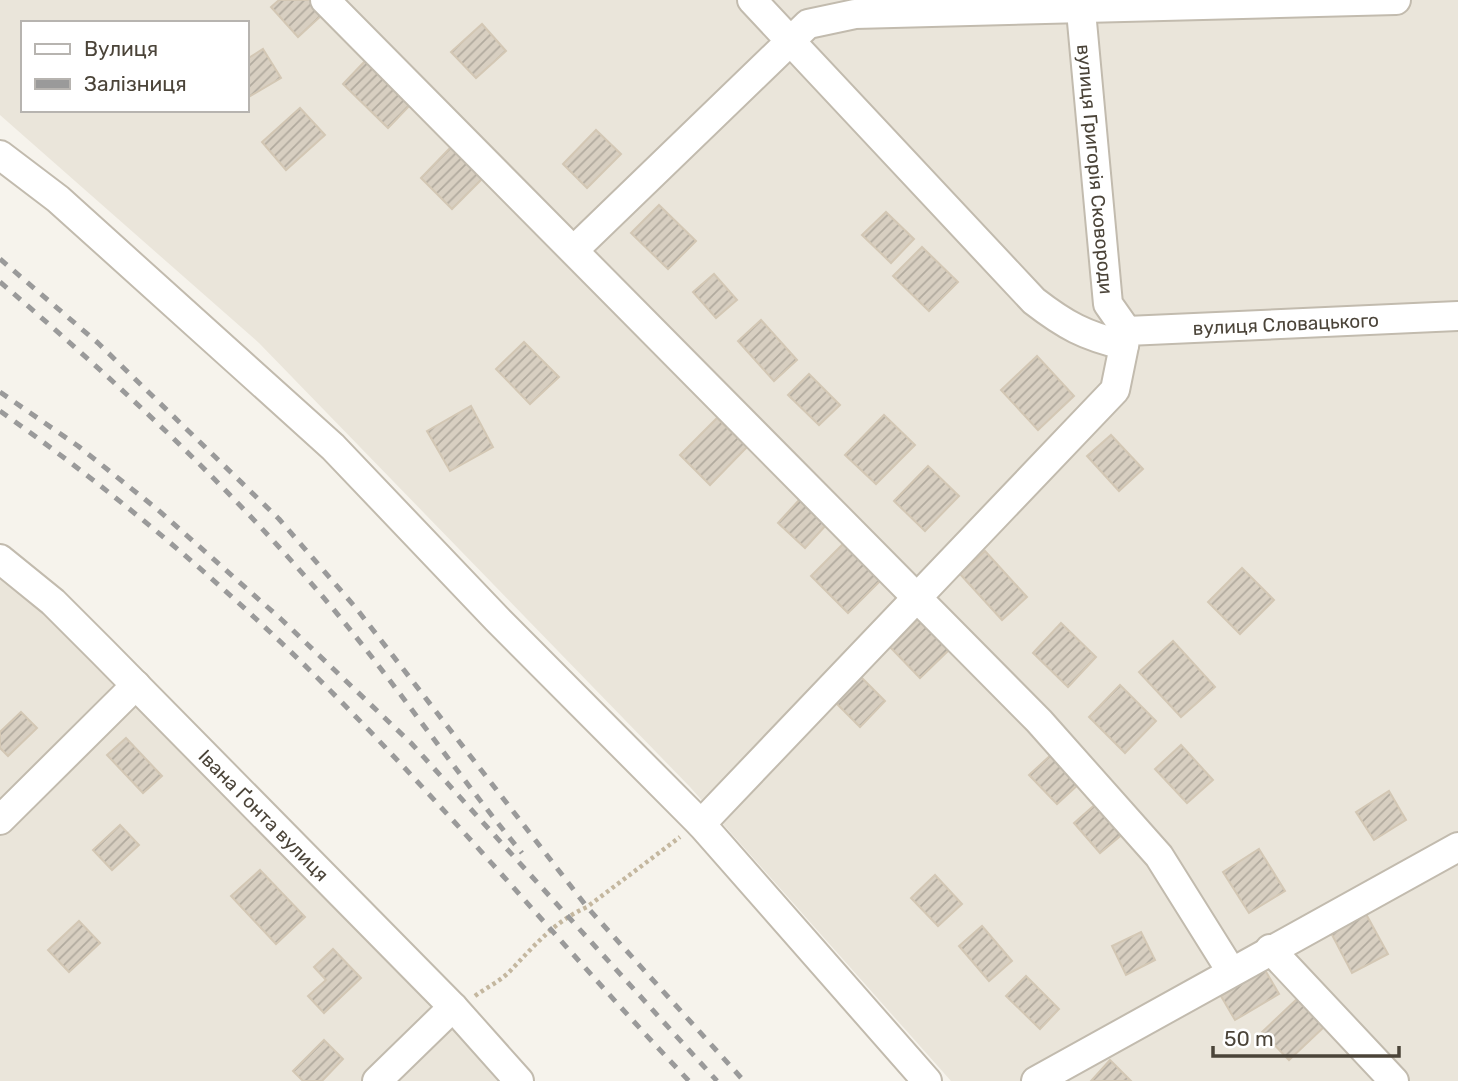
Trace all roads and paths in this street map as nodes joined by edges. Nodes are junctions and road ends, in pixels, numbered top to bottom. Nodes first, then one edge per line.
1 (325, 0) edge
2 (752, 0) edge
3 (1396, 0) edge
4 (1080, 5) edge
5 (790, 38) junction
6 (0, 155) edge
7 (574, 250) junction
8 (1458, 316) edge
9 (1126, 338) junction
10 (0, 559) edge
11 (920, 597) junction
12 (136, 685) junction
13 (0, 820) edge
14 (701, 824) junction
15 (1458, 847) edge
16 (1270, 949) junction
17 (1231, 971) junction
18 (453, 1007) junction
19 (377, 1081) edge
20 (519, 1081) edge
21 (927, 1081) edge
22 (1036, 1081) edge
23 (1394, 1081) edge

1 - 7 street
2 - 5 street, вулиця Словацького
3 - 4 street
4 - 5 street
4 - 9 street, вулиця Григорія Сковороди
5 - 7 street
5 - 9 street, вулиця Словацького
6 - 14 street
7 - 11 street
8 - 9 street, вулиця Словацького
9 - 11 street
10 - 12 street, Івана Ґонта вулиця
11 - 14 street
11 - 17 street
12 - 13 street
12 - 18 street, Івана Ґонта вулиця
14 - 18 path
14 - 21 street
15 - 16 street
16 - 17 street
16 - 23 street
17 - 22 street
18 - 19 street
18 - 20 street, Івана Ґонта вулиця

